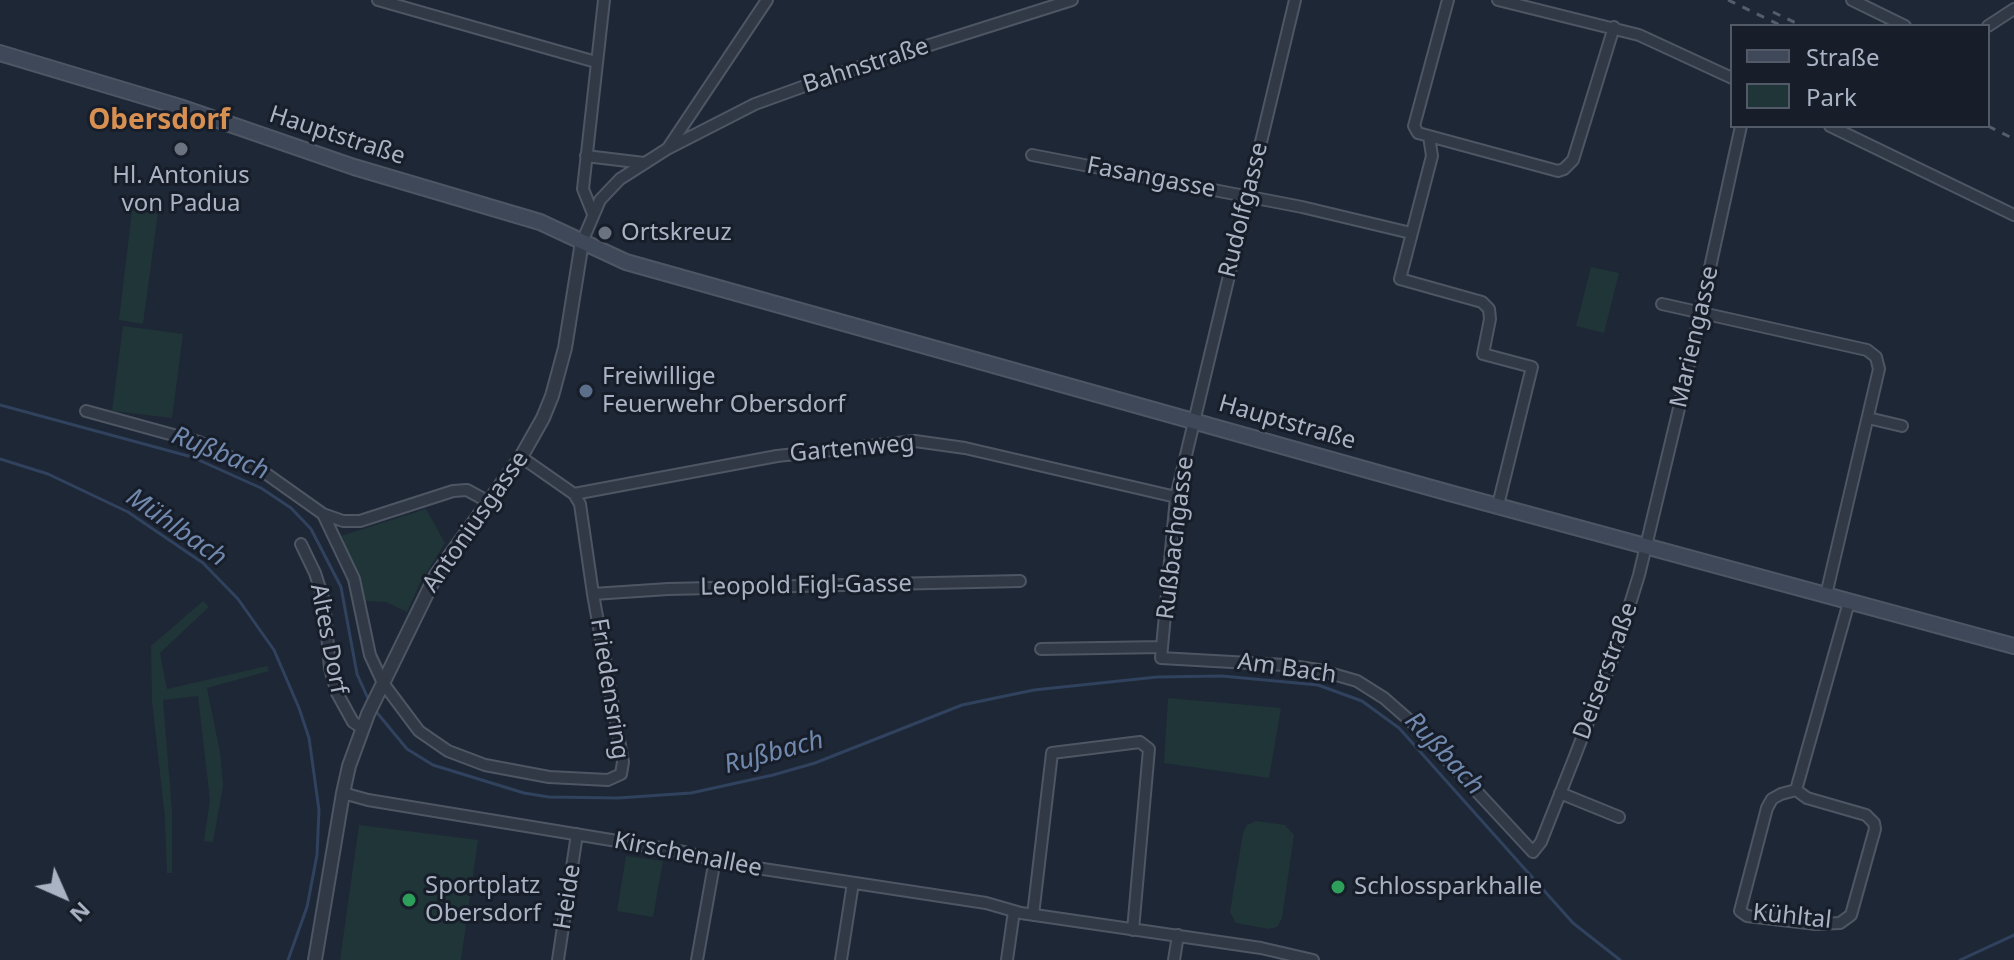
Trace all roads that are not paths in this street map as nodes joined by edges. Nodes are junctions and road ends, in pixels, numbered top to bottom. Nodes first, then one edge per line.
1 (378, 0) edge
2 (604, 0) edge
3 (767, 0) edge
4 (1072, 0) edge
5 (1295, 0) edge
6 (1448, 0) edge
7 (1498, 0) edge
8 (1852, 0) edge
9 (2014, 9) edge
10 (1901, 24) edge
11 (1990, 25) edge
12 (1614, 27) junction
13 (0, 53) edge
14 (596, 62) junction
15 (1730, 77) edge
16 (1741, 128) edge
17 (1834, 128) edge
18 (1429, 136) junction
19 (667, 149) junction
20 (1032, 155) dead end
21 (586, 156) junction
22 (644, 163) junction
23 (1248, 197) junction
24 (593, 214) junction
25 (2014, 215) edge
26 (1411, 233) junction
27 (582, 242) junction
28 (1662, 304) dead end
29 (1700, 313) junction
30 (86, 411) dead end
31 (1868, 418) junction
32 (1193, 419) junction
33 (1902, 426) dead end
34 (521, 457) junction
35 (574, 494) junction
36 (1176, 497) junction
37 (487, 501) junction
38 (1498, 505) junction
39 (323, 514) junction
40 (301, 544) dead end
41 (1647, 547) junction
42 (1020, 581) dead end
43 (593, 594) junction
44 (1826, 595) junction
45 (1849, 602) junction
46 (2014, 646) edge
47 (1041, 649) dead end
48 (1162, 652) junction
49 (381, 687) junction
50 (362, 728) junction
51 (1796, 790) junction
52 (343, 793) junction
53 (1560, 793) junction
54 (1619, 817) dead end
55 (577, 834) junction
56 (1533, 852) joint
57 (715, 859) junction
58 (853, 883) junction
59 (1014, 911) junction
60 (1033, 915) junction
61 (1133, 930) junction
62 (1178, 935) junction
63 (315, 960) edge
64 (558, 960) edge
65 (697, 960) edge
66 (841, 960) edge
67 (1007, 960) edge
68 (1174, 960) edge
69 (1313, 960) edge

1 - 14 street
2 - 14 street
3 - 19 street
4 - 19 street, Bahnstraße
5 - 23 street, Rudolfgasse
6 - 18 street
7 - 12 street
8 - 10 street
9 - 11 street
12 - 15 street
12 - 18 street
13 - 27 main road, Hauptstraße
14 - 21 street
16 - 29 street, Mariengasse
17 - 25 street
18 - 26 street
19 - 22 street, Bahnstraße
20 - 23 street, Fasangasse
21 - 22 street
21 - 24 street
22 - 24 street, Bahnstraße
23 - 26 street, Fasangasse
23 - 32 street, Rudolfgasse
24 - 27 street, Bahnstraße
26 - 38 street
27 - 32 main road, Hauptstraße
27 - 34 street, Antoniusgasse
28 - 29 street
29 - 31 street
29 - 41 street, Mariengasse
30 - 39 street
31 - 33 street
31 - 44 street
32 - 36 street, Rußbachgasse
32 - 38 main road, Hauptstraße
34 - 35 street
34 - 37 street, Antoniusgasse
35 - 36 street, Gartenweg
35 - 43 street, Friedensring
36 - 48 street, Rußbachgasse
37 - 39 street
37 - 49 street, Antoniusgasse
38 - 41 main road, Hauptstraße
39 - 49 street
40 - 50 street, Altes Dorf
41 - 44 main road, Hauptstraße
41 - 53 street, Deiserstraße
42 - 43 street, Leopold Figl-Gasse
43 - 49 street, Friedensring
44 - 45 main road, Hauptstraße
45 - 46 main road, Hauptstraße
45 - 51 street
47 - 48 street, Am Bach
48 - 56 street, Am Bach
49 - 50 street, Antoniusgasse
50 - 52 street, Antoniusgasse
51 - 51 street, Kühltal
52 - 55 street, Kirschenallee
52 - 63 street, Antoniusgasse
53 - 54 street
53 - 56 street, Deiserstraße
55 - 57 street, Kirschenallee
55 - 64 street, Heide
57 - 58 street, Kirschenallee
57 - 65 street
58 - 59 street, Kirschenallee
58 - 66 street
59 - 60 street, Kirschenallee
59 - 67 street
60 - 61 street, Kirschenallee
60 - 61 street
61 - 62 street, Kirschenallee
62 - 68 street
62 - 69 street, Kirschenallee

